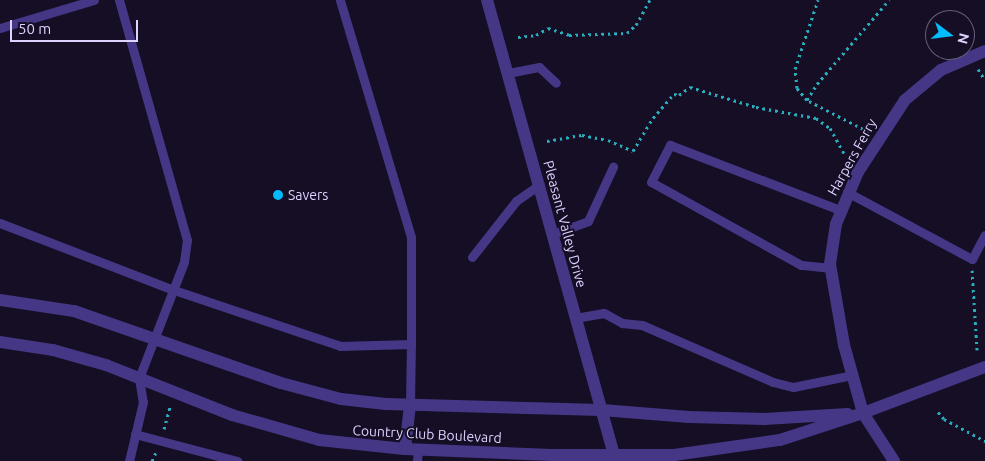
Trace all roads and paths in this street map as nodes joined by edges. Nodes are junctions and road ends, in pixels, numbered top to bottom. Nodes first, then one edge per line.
1 (94, 0) edge
2 (119, 0) edge
3 (340, 0) edge
4 (487, 0) edge
5 (650, 0) edge
6 (818, 0) edge
7 (889, 0) edge
8 (0, 28) edge
9 (518, 37) dead end
10 (985, 51) edge
11 (508, 73) junction
12 (556, 83) dead end
13 (808, 100) junction
14 (878, 136) junction
15 (548, 141) dead end
16 (845, 155) dead end
17 (613, 167) dead end
18 (540, 184) junction
19 (847, 192) junction
20 (840, 210) junction
21 (0, 223) edge
22 (553, 234) junction
23 (985, 235) edge
24 (472, 258) dead end
25 (972, 259) junction
26 (831, 268) junction
27 (174, 290) junction
28 (0, 300) edge
29 (575, 318) junction
30 (157, 338) junction
31 (0, 342) edge
32 (411, 344) junction
33 (977, 350) dead end
34 (985, 367) edge
35 (852, 375) junction
36 (140, 378) junction
37 (410, 405) junction
38 (602, 410) junction
39 (938, 412) dead end
40 (863, 413) junction
41 (135, 434) junction
42 (985, 441) edge
43 (413, 453) edge
44 (467, 456) edge
45 (615, 458) edge
46 (223, 459) edge
47 (129, 461) edge
48 (237, 461) edge
49 (894, 461) edge

1 - 8 lane
2 - 27 lane
3 - 32 lane
4 - 11 street, Pleasant Valley Drive
5 - 9 path
6 - 13 path
7 - 13 path
10 - 14 street, Harpers Ferry
11 - 12 lane
11 - 18 street, Pleasant Valley Drive
13 - 14 path
14 - 19 street, Harpers Ferry
15 - 16 path
17 - 22 lane
18 - 22 street, Pleasant Valley Drive
18 - 24 lane
19 - 20 street, Harpers Ferry
19 - 25 lane
20 - 26 street, Harpers Ferry
20 - 26 lane
21 - 27 lane
22 - 29 street, Pleasant Valley Drive
23 - 25 lane
25 - 33 path
26 - 35 street, Harpers Ferry
27 - 30 lane
27 - 32 lane
28 - 30 street, Country Club Boulevard
29 - 35 lane
29 - 38 street, Pleasant Valley Drive
30 - 36 lane
30 - 37 street, Country Club Boulevard
31 - 36 street, Country Club Boulevard
32 - 37 lane
34 - 40 street, Country Club Boulevard
35 - 40 street, Harpers Ferry
36 - 41 lane
36 - 43 street, Country Club Boulevard
37 - 38 street, Country Club Boulevard
37 - 43 street
38 - 40 street, Country Club Boulevard
38 - 45 street, Pleasant Valley Drive
39 - 42 path
40 - 45 street, Country Club Boulevard
40 - 49 street, Harpers Ferry
41 - 46 lane
41 - 47 lane
43 - 44 street, Country Club Boulevard
44 - 45 street, Country Club Boulevard
46 - 48 lane

